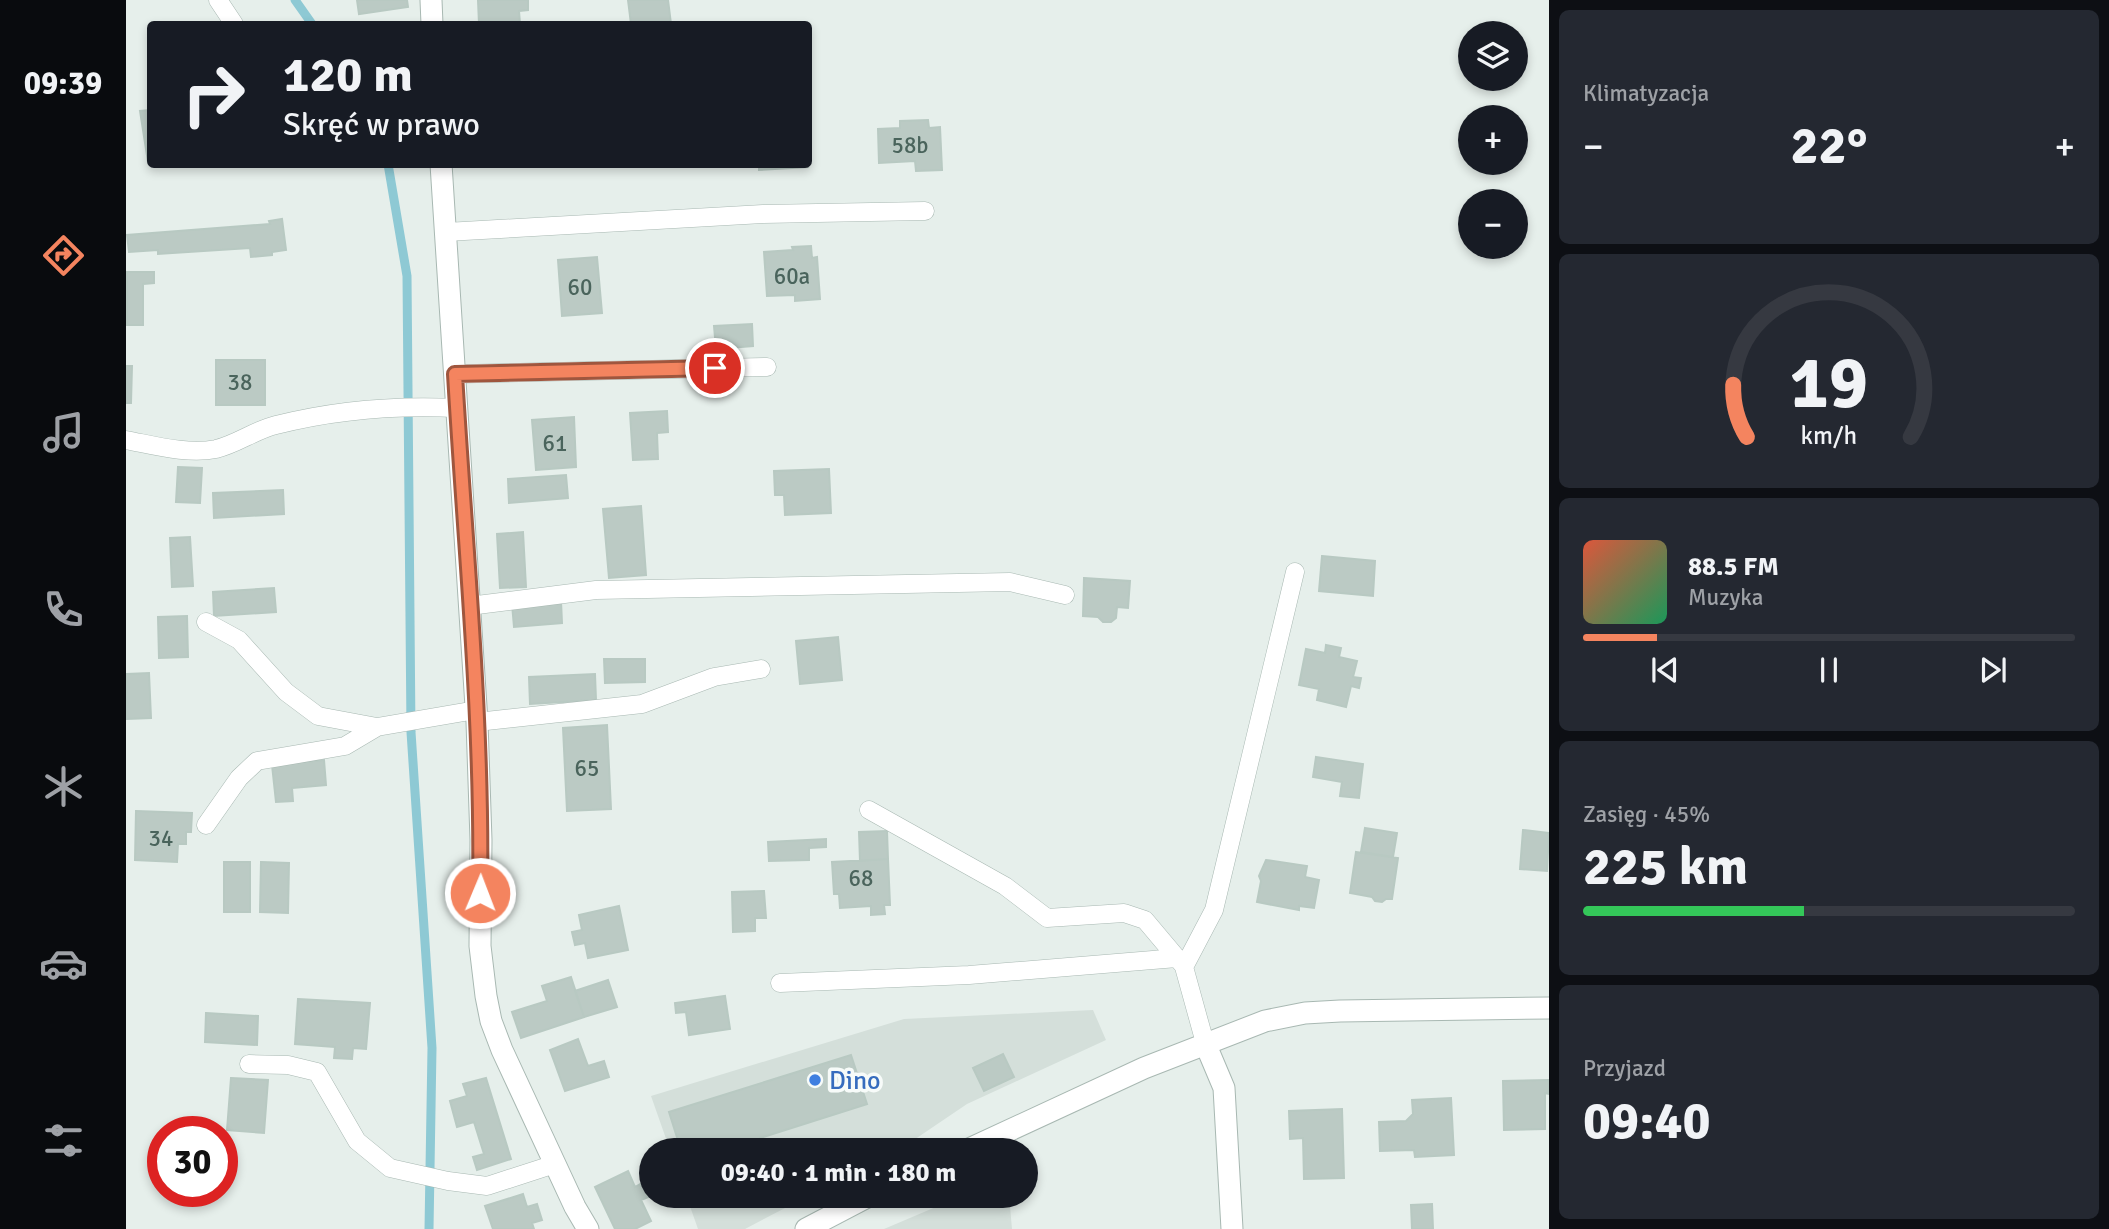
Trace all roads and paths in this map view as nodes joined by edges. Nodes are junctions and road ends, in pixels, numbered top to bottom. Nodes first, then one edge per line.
1 (218, 0) edge
2 (431, 0) edge
3 (232, 21) edge
4 (432, 21) edge
5 (441, 168) edge
6 (925, 211) dead end
7 (446, 233) junction
8 (767, 367) dead end
9 (455, 374) junction
10 (457, 408) junction
11 (126, 440) edge
12 (1295, 572) dead end
13 (1065, 595) dead end
14 (469, 606) junction
15 (206, 622) dead end
16 (761, 670) dead end
17 (476, 716) junction
18 (383, 726) junction
19 (869, 810) dead end
20 (206, 825) dead end
21 (1180, 962) junction
22 (780, 983) dead end
23 (1549, 1008) edge
24 (1205, 1043) junction
25 (249, 1064) dead end
26 (993, 1138) edge
27 (555, 1164) junction
28 (846, 1208) edge
29 (588, 1229) edge
30 (806, 1229) edge
31 (1232, 1229) edge

1 - 3 lane
2 - 4 street
5 - 7 street
6 - 7 lane
7 - 9 street
8 - 9 lane
9 - 10 street
10 - 11 lane
10 - 14 street
12 - 21 lane
13 - 14 lane
14 - 17 street
15 - 18 lane
16 - 17 lane
17 - 18 lane
17 - 27 street
18 - 20 lane
19 - 21 lane
21 - 22 lane
21 - 24 lane
23 - 24 street
24 - 26 street
24 - 31 street
25 - 27 lane
27 - 29 street
28 - 30 street

